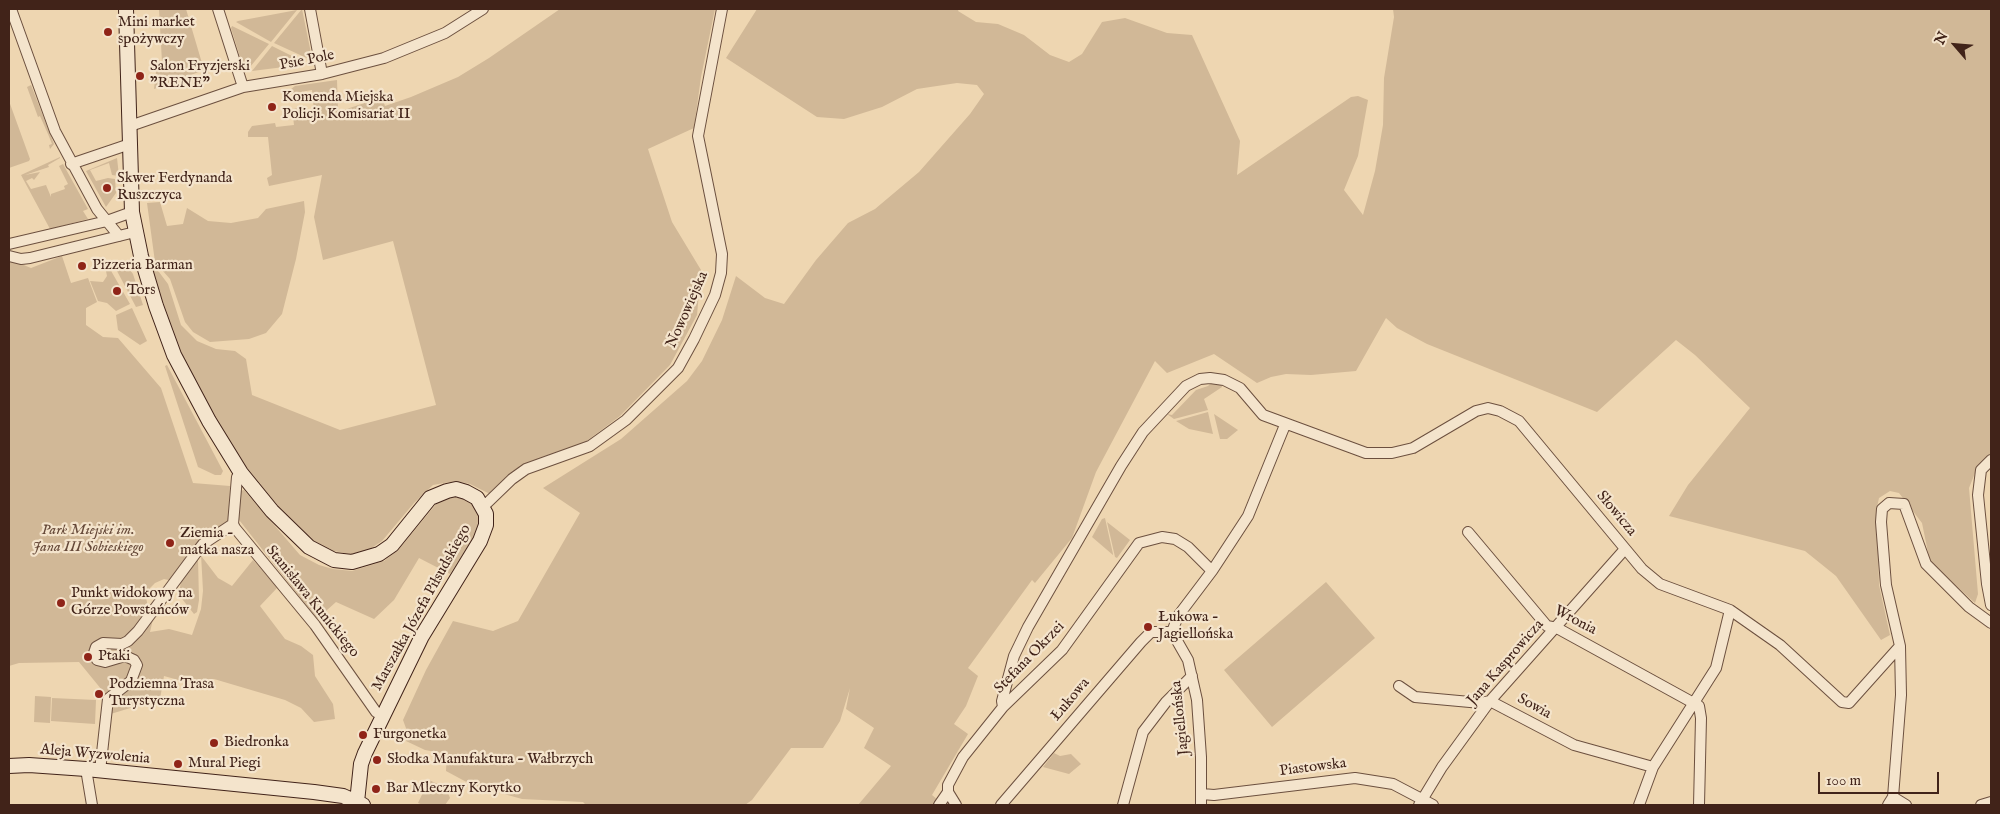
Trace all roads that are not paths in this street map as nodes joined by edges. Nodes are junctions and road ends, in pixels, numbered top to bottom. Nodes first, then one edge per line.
1 (11, 9) edge
2 (126, 9) edge
3 (218, 9) edge
4 (310, 9) edge
5 (483, 9) edge
6 (722, 9) edge
7 (322, 74) junction
8 (243, 87) junction
9 (130, 126) junction
10 (130, 144) junction
11 (71, 164) junction
12 (132, 212) junction
13 (107, 221) junction
14 (135, 232) junction
15 (119, 236) junction
16 (9, 244) edge
17 (9, 256) edge
18 (1286, 425) junction
19 (1991, 460) edge
20 (241, 474) junction
21 (483, 507) junction
22 (233, 524) junction
23 (1468, 532) dead end
24 (1625, 549) junction
25 (1212, 572) junction
26 (1991, 605) edge
27 (1730, 610) junction
28 (1991, 623) edge
29 (1557, 628) junction
30 (1172, 632) junction
31 (1900, 646) junction
32 (1192, 676) junction
33 (1399, 686) dead end
34 (1490, 702) junction
35 (1695, 702) junction
36 (1003, 707) junction
37 (382, 715) junction
38 (9, 766) edge
39 (1653, 767) junction
40 (93, 770) junction
41 (948, 792) junction
42 (1202, 794) junction
43 (1891, 801) edge
44 (1421, 802) edge
45 (1991, 802) edge
46 (360, 803) edge
47 (92, 805) edge
48 (939, 805) edge
49 (956, 805) edge
50 (1001, 805) edge
51 (1123, 805) edge
52 (1201, 805) edge
53 (1433, 805) edge
54 (1639, 805) edge
55 (1699, 805) edge
56 (1906, 805) edge
57 (1981, 805) edge

1 - 11 street
2 - 9 street
3 - 8 street
4 - 7 street
5 - 7 street, Psie Pole
6 - 21 street, Nowowiejska
7 - 8 street, Psie Pole
8 - 9 street, Psie Pole
9 - 10 street
10 - 11 street
10 - 12 street
11 - 13 street
12 - 13 street
12 - 14 street
13 - 15 street
13 - 16 street
14 - 15 street
14 - 20 street
15 - 17 street
18 - 24 street, Słowicza
18 - 25 street
18 - 36 street, Stefana Okrzei
19 - 26 street
20 - 21 street
20 - 22 street
21 - 37 street, Marszałka Józefa Piłsudskiego
22 - 37 street, Stanisława Kunickiego
22 - 40 street
23 - 29 street, Wronia
24 - 27 street, Słowicza
24 - 29 street, Jana Kasprowicza
25 - 30 street
25 - 36 street, Stefana Okrzei
27 - 31 street, Słowicza
27 - 35 street
28 - 31 street
29 - 34 street, Jana Kasprowicza
29 - 35 street, Wronia
30 - 32 street, Jagiellońska
30 - 50 street, Łukowa
31 - 43 street
32 - 42 street, Jagiellońska
32 - 51 street
33 - 34 street, Sowia
34 - 39 street, Sowia
34 - 44 street, Jana Kasprowicza
35 - 39 street
35 - 55 street
36 - 41 street
37 - 46 street, Marszałka Józefa Piłsudskiego
38 - 40 street, Aleja Wyzwolenia
39 - 54 street
40 - 46 street, Aleja Wyzwolenia
40 - 47 street
41 - 48 street
41 - 49 street
42 - 44 street, Piastowska
42 - 52 street, Jagiellońska
43 - 56 street
44 - 53 street, Piastowska
45 - 57 street

